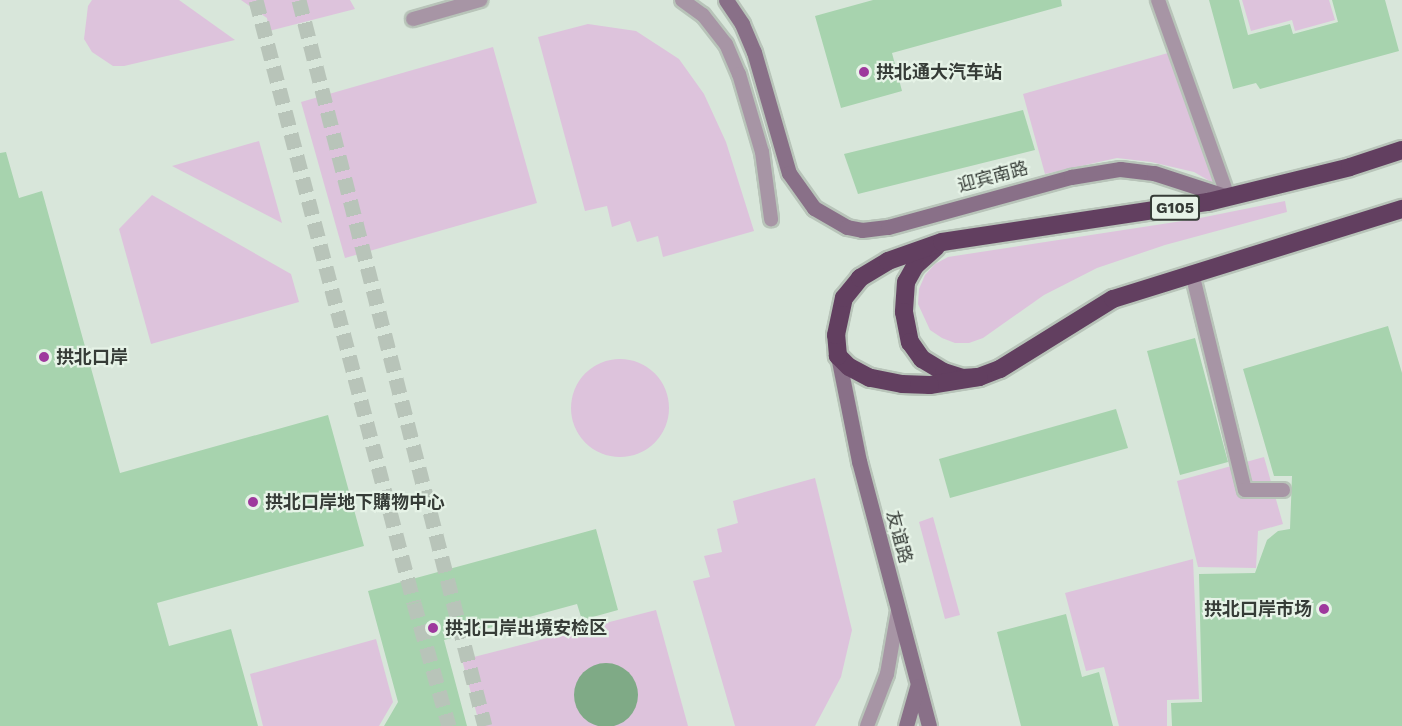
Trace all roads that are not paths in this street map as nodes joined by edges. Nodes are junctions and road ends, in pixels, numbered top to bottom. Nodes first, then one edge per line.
1 (480, 0) edge
2 (682, 0) edge
3 (726, 0) edge
4 (1158, 0) edge
5 (413, 19) dead end
6 (1402, 150) edge
7 (1228, 198) junction
8 (1402, 209) edge
9 (771, 219) dead end
10 (942, 242) junction
11 (1192, 273) junction
12 (838, 356) junction
13 (970, 377) junction
14 (1283, 490) dead end
15 (898, 611) junction
16 (918, 684) junction
17 (867, 726) edge
18 (906, 726) edge
19 (929, 726) edge

1 - 5 lane
2 - 9 lane
3 - 7 street, 迎宾南路
4 - 7 lane
6 - 7 highway, G105
7 - 10 highway, G105
8 - 11 highway
10 - 12 highway, G105
10 - 13 highway
11 - 13 highway
11 - 14 lane
12 - 13 highway
12 - 15 street, 友谊路
15 - 16 street, 友谊路
15 - 17 lane
16 - 18 street
16 - 19 street, 友谊路

